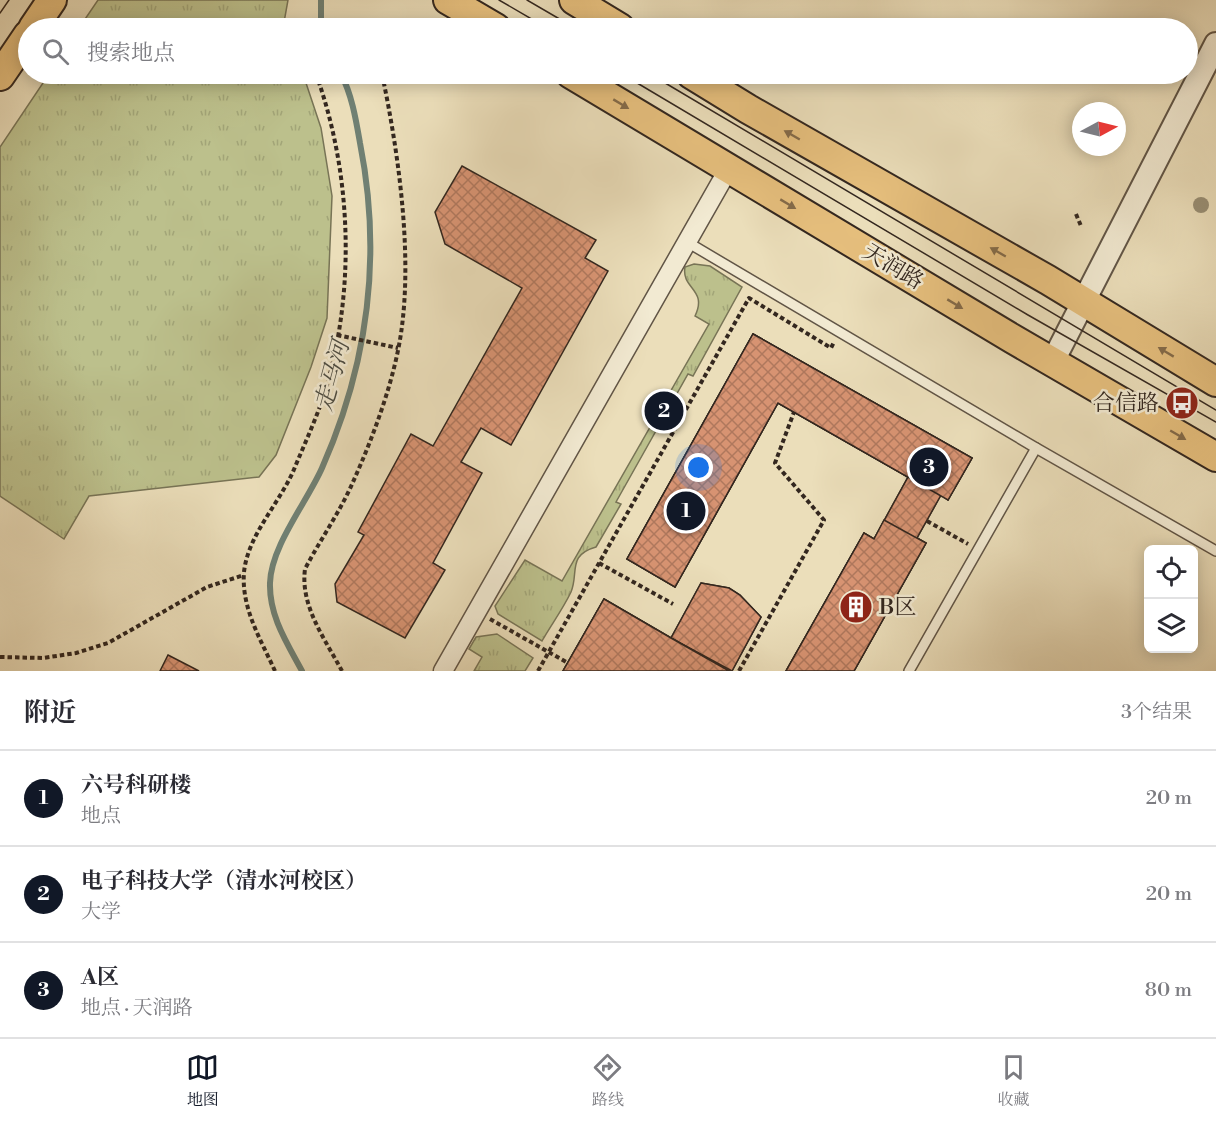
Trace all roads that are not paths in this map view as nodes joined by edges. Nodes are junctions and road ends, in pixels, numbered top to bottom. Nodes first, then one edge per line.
1 (52, 0) edge
2 (448, 0) edge
3 (574, 0) edge
4 (40, 18) edge
5 (479, 18) edge
6 (604, 18) edge
7 (1216, 44) edge
8 (18, 50) edge
9 (0, 76) edge
10 (1198, 79) edge
11 (588, 84) edge
12 (707, 84) edge
13 (1195, 84) edge
14 (729, 168) junction
15 (687, 242) junction
16 (1083, 302) junction
17 (1053, 361) junction
18 (1216, 382) edge
19 (1036, 448) junction
20 (1216, 457) edge
21 (1216, 551) edge
22 (443, 671) edge
23 (909, 671) edge

1 - 4 main road
2 - 5 main road
3 - 6 main road
7 - 10 street
8 - 9 main road
11 -> 14 main road, 天润路
16 -> 12 main road
13 - 16 street
14 - 15 street
14 -> 17 main road, 天润路
15 - 19 lane
15 - 22 street
16 - 17 street
18 -> 16 main road
17 -> 20 main road, 天润路
19 - 21 lane
19 - 23 lane

